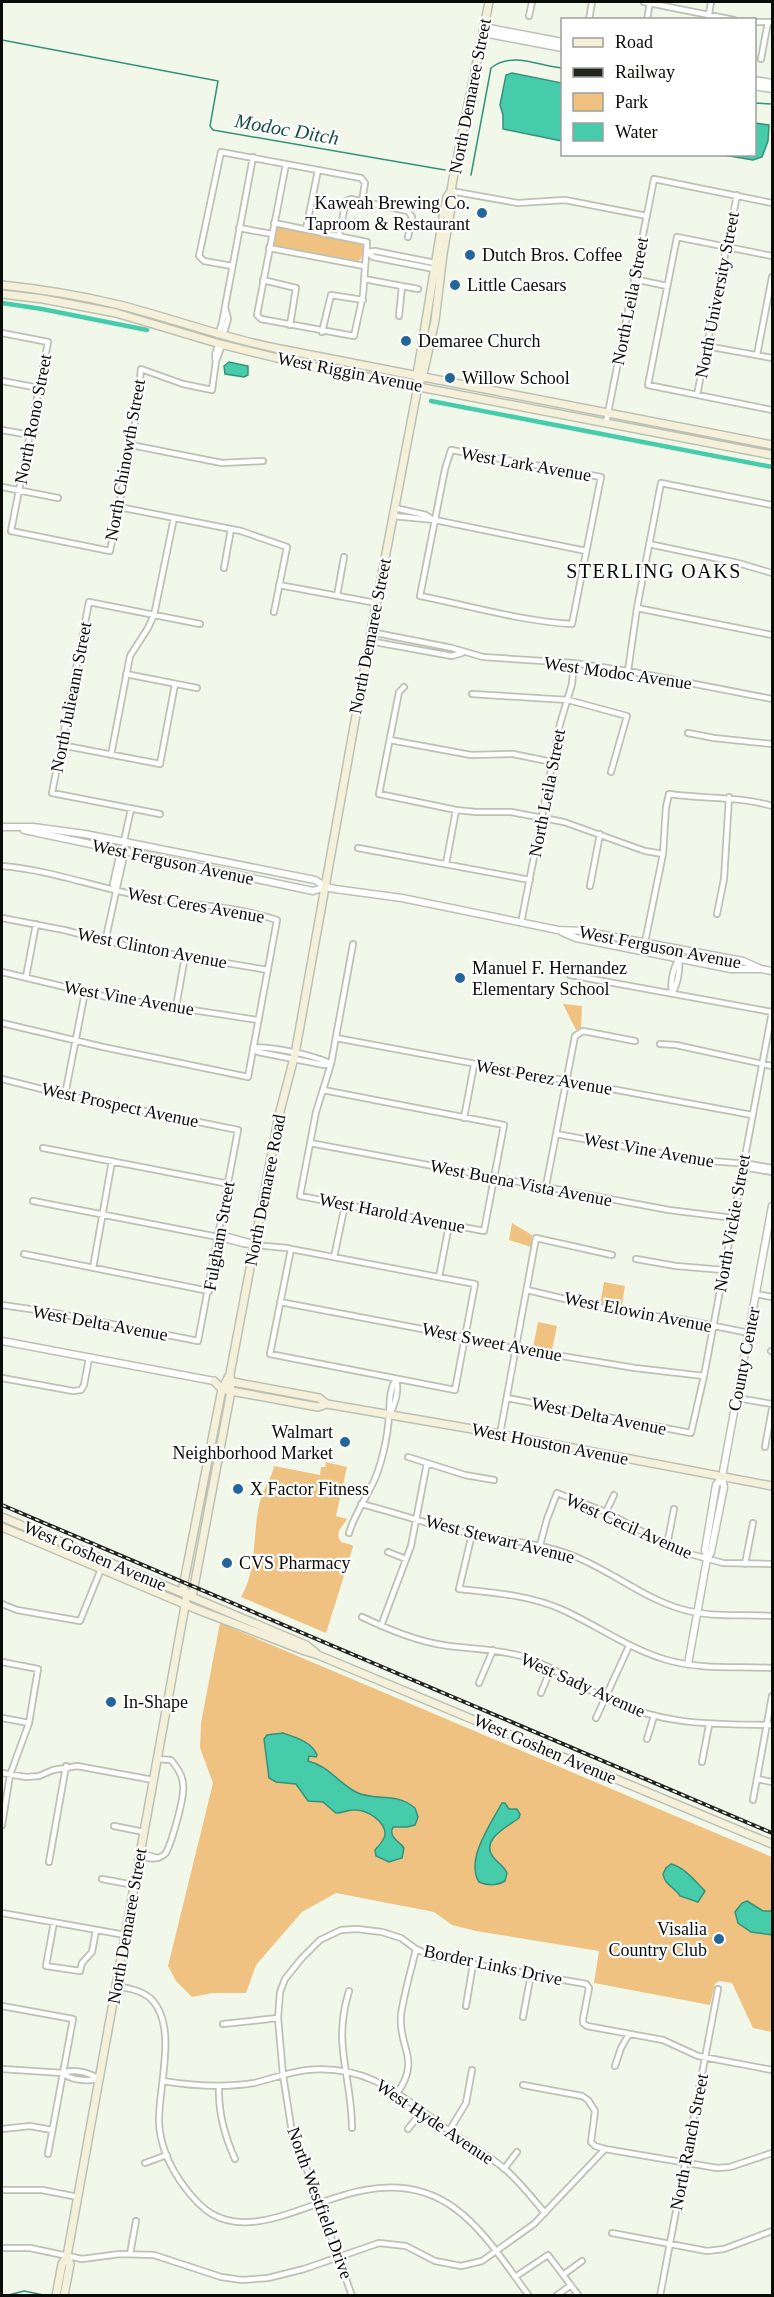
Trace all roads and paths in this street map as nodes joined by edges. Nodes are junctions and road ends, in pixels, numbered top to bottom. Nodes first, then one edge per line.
1 (489, 2) edge
2 (532, 2) edge
3 (592, 2) edge
4 (644, 2) edge
5 (650, 2) edge
6 (711, 2) edge
7 (529, 16) dead end
8 (708, 17) edge
9 (589, 18) edge
10 (647, 18) edge
11 (770, 22) edge
12 (484, 30) junction
13 (561, 42) edge
14 (561, 48) edge
15 (761, 59) dead end
16 (756, 80) edge
17 (772, 83) edge
18 (756, 86) edge
19 (772, 89) edge
20 (253, 157) junction
21 (286, 164) junction
22 (318, 170) junction
23 (451, 191) junction
24 (737, 195) junction
25 (362, 201) junction
26 (772, 203) edge
27 (647, 216) junction
28 (274, 223) junction
29 (239, 228) junction
30 (306, 229) junction
31 (272, 234) junction
32 (339, 235) junction
33 (408, 237) dead end
34 (727, 246) junction
35 (269, 248) junction
36 (367, 252) junction
37 (772, 256) edge
38 (232, 266) junction
39 (364, 266) junction
40 (437, 266) junction
41 (772, 277) edge
42 (364, 279) junction
43 (634, 279) junction
44 (263, 280) junction
45 (2, 285) edge
46 (667, 285) junction
47 (402, 286) junction
48 (418, 289) dead end
49 (2, 294) edge
50 (363, 300) junction
51 (770, 306) edge
52 (399, 316) dead end
53 (290, 325) junction
54 (166, 327) junction
55 (322, 332) junction
56 (2, 333) edge
57 (220, 336) junction
58 (221, 344) junction
59 (706, 346) junction
60 (275, 348) junction
61 (757, 355) junction
62 (772, 358) edge
63 (420, 376) junction
64 (2, 381) edge
65 (418, 386) junction
66 (39, 388) junction
67 (516, 395) junction
68 (697, 395) junction
69 (477, 398) junction
70 (772, 410) edge
71 (607, 415) junction
72 (606, 423) junction
73 (2, 430) edge
74 (30, 435) junction
75 (131, 445) junction
76 (772, 446) edge
77 (771, 454) edge
78 (263, 461) dead end
79 (2, 487) edge
80 (19, 491) junction
81 (58, 498) dead end
82 (772, 505) edge
83 (119, 507) junction
84 (394, 512) junction
85 (174, 518) junction
86 (435, 520) junction
87 (231, 529) junction
88 (649, 544) junction
89 (110, 551) joint
90 (586, 551) junction
91 (344, 557) dead end
92 (224, 568) dead end
93 (772, 573) edge
94 (279, 585) junction
95 (337, 596) junction
96 (376, 603) junction
97 (637, 608) junction
98 (274, 612) dead end
99 (154, 615) junction
100 (200, 624) dead end
101 (371, 632) junction
102 (772, 635) edge
103 (369, 641) junction
104 (462, 653) junction
105 (574, 663) junction
106 (628, 671) junction
107 (126, 674) junction
108 (175, 684) junction
109 (404, 687) dead end
110 (197, 688) dead end
111 (472, 694) dead end
112 (772, 699) edge
113 (568, 700) junction
114 (688, 733) dead end
115 (390, 740) junction
116 (772, 744) edge
117 (61, 745) junction
118 (111, 755) junction
119 (552, 762) junction
120 (611, 772) dead end
121 (729, 797) junction
122 (772, 806) edge
123 (131, 809) junction
124 (456, 810) junction
125 (160, 814) dead end
126 (542, 817) junction
127 (2, 827) edge
128 (20, 829) junction
129 (600, 834) junction
130 (124, 842) junction
131 (358, 848) dead end
132 (122, 851) junction
133 (663, 854) junction
134 (446, 864) junction
135 (2, 866) edge
136 (530, 880) junction
137 (326, 886) junction
138 (590, 886) dead end
139 (115, 890) junction
140 (717, 914) dead end
141 (2, 918) edge
142 (521, 923) junction
143 (36, 924) junction
144 (558, 930) junction
145 (105, 942) junction
146 (645, 942) junction
147 (353, 944) dead end
148 (185, 956) junction
149 (679, 959) junction
150 (761, 969) junction
151 (268, 970) junction
152 (2, 972) edge
153 (772, 972) edge
154 (570, 975) dead end
155 (26, 977) junction
156 (86, 992) junction
157 (672, 993) junction
158 (176, 1007) junction
159 (772, 1012) edge
160 (258, 1020) junction
161 (2, 1023) edge
162 (336, 1038) junction
163 (76, 1041) junction
164 (635, 1041) dead end
165 (660, 1044) dead end
166 (253, 1048) junction
167 (294, 1057) junction
168 (331, 1064) junction
169 (762, 1064) junction
170 (474, 1065) junction
171 (772, 1066) edge
172 (2, 1079) edge
173 (567, 1081) junction
174 (323, 1090) junction
175 (65, 1095) junction
176 (752, 1115) junction
177 (464, 1118) junction
178 (238, 1130) joint
179 (556, 1134) junction
180 (310, 1143) junction
181 (43, 1148) dead end
182 (112, 1161) junction
183 (743, 1165) junction
184 (772, 1170) edge
185 (494, 1178) junction
186 (229, 1184) junction
187 (546, 1186) junction
188 (33, 1201) dead end
189 (345, 1205) junction
190 (772, 1207) edge
191 (102, 1214) junction
192 (733, 1218) junction
193 (449, 1224) junction
194 (219, 1237) junction
195 (255, 1244) junction
196 (291, 1249) junction
197 (24, 1254) dead end
198 (612, 1255) dead end
199 (334, 1257) junction
200 (636, 1259) dead end
201 (93, 1268) junction
202 (724, 1270) junction
203 (439, 1277) junction
204 (527, 1290) junction
205 (209, 1291) junction
206 (756, 1294) junction
207 (772, 1297) edge
208 (280, 1302) junction
209 (2, 1305) edge
210 (713, 1327) junction
211 (749, 1333) junction
212 (464, 1337) junction
213 (2, 1341) edge
214 (198, 1341) joint
215 (516, 1348) junction
216 (89, 1358) junction
217 (704, 1376) junction
218 (2, 1378) edge
219 (229, 1378) junction
220 (396, 1379) junction
221 (214, 1381) junction
222 (222, 1389) junction
223 (231, 1391) junction
224 (507, 1398) junction
225 (737, 1398) junction
226 (327, 1404) junction
227 (772, 1404) edge
228 (772, 1409) edge
229 (389, 1415) junction
230 (691, 1433) joint
231 (500, 1434) junction
232 (765, 1447) dead end
233 (210, 1453) junction
234 (408, 1457) dead end
235 (427, 1463) junction
236 (722, 1477) junction
237 (494, 1480) dead end
238 (772, 1486) edge
239 (201, 1492) joint
240 (614, 1495) dead end
241 (209, 1503) junction
242 (361, 1504) junction
243 (674, 1509) dead end
244 (606, 1512) junction
245 (2, 1517) edge
246 (417, 1519) junction
247 (753, 1523) dead end
248 (2, 1527) edge
249 (349, 1533) dead end
250 (472, 1534) junction
251 (540, 1545) junction
252 (667, 1545) junction
253 (388, 1552) dead end
254 (406, 1559) junction
255 (707, 1559) junction
256 (746, 1564) junction
257 (772, 1564) edge
258 (101, 1569) junction
259 (188, 1595) junction
260 (2, 1604) edge
261 (186, 1604) junction
262 (697, 1612) junction
263 (772, 1616) edge
264 (362, 1617) dead end
265 (381, 1626) junction
266 (629, 1646) junction
267 (493, 1650) junction
268 (318, 1654) junction
269 (2, 1662) edge
270 (688, 1664) junction
271 (551, 1668) junction
272 (772, 1668) edge
273 (479, 1683) dead end
274 (541, 1693) dead end
275 (772, 1696) edge
276 (604, 1698) junction
277 (654, 1716) junction
278 (2, 1718) edge
279 (596, 1718) dead end
280 (29, 1723) junction
281 (709, 1725) junction
282 (770, 1725) edge
283 (647, 1739) dead end
284 (157, 1759) junction
285 (702, 1762) dead end
286 (66, 1767) junction
287 (2, 1773) edge
288 (10, 1775) junction
289 (757, 1779) junction
290 (153, 1780) junction
291 (772, 1782) edge
292 (753, 1800) dead end
293 (2, 1825) edge
294 (114, 1826) dead end
295 (144, 1832) junction
296 (772, 1844) edge
297 (139, 1855) junction
298 (49, 1862) dead end
299 (102, 1879) dead end
300 (134, 1885) junction
301 (2, 1913) edge
302 (54, 1922) junction
303 (96, 1930) junction
304 (125, 1935) junction
305 (416, 1949) junction
306 (473, 1964) junction
307 (531, 1974) junction
308 (116, 1986) junction
309 (718, 1989) dead end
310 (349, 1991) dead end
311 (2, 2006) edge
312 (466, 2006) dead end
313 (523, 2017) dead end
314 (278, 2018) junction
315 (223, 2024) dead end
316 (629, 2034) junction
317 (705, 2057) junction
318 (615, 2066) dead end
319 (2, 2069) edge
320 (472, 2070) dead end
321 (772, 2070) edge
322 (345, 2072) junction
323 (63, 2073) junction
324 (283, 2075) junction
325 (99, 2079) junction
326 (163, 2081) junction
327 (523, 2085) dead end
328 (219, 2086) junction
329 (398, 2092) junction
330 (422, 2111) junction
331 (352, 2128) dead end
332 (2, 2129) edge
333 (408, 2129) dead end
334 (52, 2130) junction
335 (449, 2131) junction
336 (605, 2149) junction
337 (517, 2152) dead end
338 (772, 2153) edge
339 (48, 2154) dead end
340 (167, 2155) junction
341 (235, 2159) dead end
342 (145, 2163) dead end
343 (685, 2163) junction
344 (504, 2169) junction
345 (2, 2190) edge
346 (78, 2196) junction
347 (320, 2204) junction
348 (545, 2213) junction
349 (136, 2221) dead end
350 (772, 2231) edge
351 (612, 2233) dead end
352 (670, 2244) junction
353 (2, 2248) edge
354 (496, 2252) junction
355 (130, 2254) junction
356 (67, 2256) junction
357 (339, 2257) junction
358 (582, 2261) dead end
359 (563, 2275) junction
360 (515, 2277) junction
361 (571, 2285) junction
362 (61, 2293) edge
363 (352, 2295) edge
364 (529, 2295) edge
365 (556, 2295) edge
366 (579, 2295) edge
367 (660, 2295) edge

1 - 12 main road, North Demaree Street
2 - 7 street
3 - 9 street
4 - 5 street
5 - 8 street
5 - 10 street
6 - 8 street
11 - 15 street
12 - 13 street
12 - 14 street
12 - 23 main road, North Demaree Street
16 - 17 street
18 - 19 street
20 - 21 street
20 - 29 street
20 - 38 street
21 - 22 street
21 - 28 street
22 - 25 street
22 - 30 street
23 - 27 street
23 - 40 main road, North Demaree Street
23 - 40 main road, North Demaree Street
24 - 26 street
24 - 27 street, North Leila Street
24 - 34 street, North University Street
25 - 32 street
25 - 33 street
27 - 43 street, North Leila Street
28 - 30 street
28 - 31 street
29 - 31 street
29 - 38 street
30 - 32 street
31 - 35 street
32 - 36 street
34 - 37 street
34 - 46 street
34 - 59 street, North University Street
35 - 39 street
35 - 44 street
36 - 39 street
36 - 40 street
38 - 57 street
39 - 42 street
40 - 63 main road, North Demaree Street
40 - 63 main road, North Demaree Street
41 - 51 street
42 - 47 street
42 - 50 street
43 - 46 street
43 - 71 street, North Leila Street
44 - 53 street
44 - 53 street
45 - 57 main road, West Riggin Avenue
46 - 68 street
47 - 48 street
47 - 52 street
49 - 54 main road, West Riggin Avenue
50 - 55 street
50 - 55 street
51 - 61 street
53 - 55 street
54 - 57 main road
54 - 58 main road, West Riggin Avenue
56 - 66 street, North Rono Street
57 - 60 main road, West Riggin Avenue
58 - 60 main road
58 - 65 main road, West Riggin Avenue
58 - 75 street, North Chinowth Street
59 - 61 street
59 - 68 street, North University Street
60 - 63 main road, West Riggin Avenue
61 - 62 street
63 - 65 main road, North Demaree Street
63 - 67 main road, West Riggin Avenue
64 - 66 street
65 - 69 main road, West Riggin Avenue
65 - 84 main road, North Demaree Street
66 - 74 street, North Rono Street
67 - 69 main road
67 - 71 main road, West Riggin Avenue
68 - 70 street
69 - 72 main road, West Riggin Avenue
71 - 72 street, North Leila Street
71 - 76 main road, West Riggin Avenue
72 - 77 main road, West Riggin Avenue
73 - 74 street
74 - 80 street, North Rono Street
75 - 78 street
75 - 83 street, North Chinowth Street
79 - 80 street
80 - 81 street
80 - 89 street, North Rono Street
82 - 88 street
83 - 85 street
83 - 89 street, North Chinowth Street
84 - 86 street
84 - 96 main road, North Demaree Street
85 - 87 street
85 - 99 street
86 - 90 street
86 - 90 street, West Lark Avenue
86 - 90 street
87 - 92 street
87 - 94 street
88 - 93 street
88 - 97 street
91 - 95 street
94 - 95 street
94 - 98 street
95 - 96 street
96 - 101 main road, North Demaree Street
97 - 102 street
97 - 106 street
99 - 100 street
99 - 107 street
99 - 117 street, North Julieann Street
101 - 103 main road, North Demaree Street
101 - 104 street, West Modoc Avenue
103 - 104 street, West Modoc Avenue
103 - 137 main road, North Demaree Street
104 - 105 street, West Modoc Avenue
105 - 106 street, West Modoc Avenue
105 - 113 street, North Leila Street
106 - 112 street, West Modoc Avenue
107 - 108 street
107 - 118 street
108 - 110 street
108 - 118 street
109 - 115 street
111 - 113 street
113 - 119 street, North Leila Street
113 - 120 street
114 - 116 street
115 - 119 street
115 - 124 street
117 - 118 street
117 - 123 street, North Julieann Street
119 - 126 street, North Leila Street
121 - 122 street
121 - 133 street
121 - 140 street
123 - 125 street
123 - 130 street
124 - 126 street
124 - 134 street
126 - 129 street
126 - 136 street, North Leila Street
127 - 128 street, West Ferguson Avenue
128 - 130 street, West Ferguson Avenue
128 - 132 street, West Ferguson Avenue
129 - 133 street
129 - 138 street
130 - 132 street
130 - 137 street, West Ferguson Avenue
131 - 134 street
132 - 137 street, West Ferguson Avenue
132 - 139 street
133 - 146 street
134 - 136 street
135 - 139 street, West Ceres Avenue
136 - 142 street, North Leila Street
137 - 142 street, West Ferguson Avenue
137 - 167 main road, North Demaree Road
139 - 145 street
139 - 151 street, West Ceres Avenue
141 - 143 street, West Clinton Avenue
142 - 144 street, West Ferguson Avenue
143 - 145 street, West Clinton Avenue
143 - 155 street
144 - 146 street, West Ferguson Avenue
144 - 149 street, West Ferguson Avenue
145 - 148 street, West Clinton Avenue
146 - 150 street, West Ferguson Avenue
147 - 162 street
148 - 151 street, West Clinton Avenue
148 - 158 street
149 - 150 street, West Ferguson Avenue
149 - 157 street
150 - 153 street, West Ferguson Avenue
151 - 160 street
152 - 155 street, West Vine Avenue
154 - 157 street
155 - 156 street, West Vine Avenue
156 - 158 street, West Vine Avenue
156 - 163 street
157 - 159 street
158 - 160 street, West Vine Avenue
159 - 169 street, North Vickie Street
160 - 166 street
161 - 163 street
162 - 168 street
162 - 170 street, West Perez Avenue
163 - 166 street
163 - 175 street
164 - 173 street
165 - 169 street
166 - 167 street
167 - 168 street
167 - 195 main road, North Demaree Road
168 - 174 street
169 - 171 street
169 - 176 street, North Vickie Street
170 - 173 street, West Perez Avenue
170 - 177 street
172 - 175 street, West Prospect Avenue
173 - 176 street, West Perez Avenue
173 - 179 street
174 - 177 street
174 - 180 street
175 - 178 street, West Prospect Avenue
176 - 183 street, North Vickie Street
177 - 185 street
178 - 186 street, Fulgham Street
179 - 183 street, West Vine Avenue
179 - 187 street
180 - 185 street, West Buena Vista Avenue
180 - 189 street, West Harold Avenue
181 - 182 street
182 - 186 street
182 - 191 street
183 - 184 street, West Vine Avenue
183 - 192 street, North Vickie Street
185 - 187 street, West Buena Vista Avenue
185 - 193 street, West Harold Avenue
186 - 194 street, Fulgham Street
187 - 192 street, West Buena Vista Avenue
188 - 191 street
189 - 193 street, West Harold Avenue
189 - 199 street
190 - 206 street, County Center
191 - 194 street
191 - 201 street
192 - 202 street, North Vickie Street
193 - 203 street
194 - 195 street
194 - 205 street, Fulgham Street
195 - 196 street
195 - 219 main road, North Demaree Road
196 - 199 street
196 - 208 street
197 - 201 street
198 - 204 street
199 - 203 street
200 - 202 street
201 - 205 street
202 - 210 street, North Vickie Street
203 - 212 street
204 - 210 street, West Elowin Avenue
204 - 215 street
205 - 214 street, Fulgham Street
206 - 207 street
206 - 211 street, County Center
208 - 212 street, West Sweet Avenue
208 - 220 street
209 - 214 street, West Delta Avenue
210 - 211 street, West Elowin Avenue
210 - 217 street, North Vickie Street
211 - 225 street, County Center
212 - 215 street, West Sweet Avenue
212 - 220 street
213 - 216 street, West Houston Avenue
215 - 217 street, West Sweet Avenue
215 - 224 street
216 - 218 street
216 - 221 street, West Houston Avenue
217 - 230 street, North Vickie Street
219 - 221 main road, West Houston Avenue
219 - 222 main road, North Demaree Road
219 - 223 main road, North Demaree Street
219 - 226 main road, West Houston Avenue
220 - 229 street
221 - 222 main road
222 - 223 main road, West Houston Avenue
222 - 233 main road, North Demaree Road
223 - 226 main road, West Houston Avenue
223 - 241 main road, North Demaree Street
224 - 230 street, West Delta Avenue
224 - 231 street
225 - 227 street
225 - 236 street, County Center
226 - 229 main road, West Houston Avenue
228 - 232 street
229 - 231 main road, West Houston Avenue
229 - 242 street
231 - 236 main road, West Houston Avenue
233 - 239 main road, North Demaree Road
233 - 241 main road
234 - 235 street
235 - 237 street
235 - 246 street
236 - 238 main road, West Houston Avenue
236 - 255 street, County Center
239 - 259 main road, North Demaree Street
240 - 244 street
241 - 259 main road, North Demaree Street
242 - 246 street, West Stewart Avenue
242 - 249 street
243 - 252 street
244 - 251 street, West Cecil Avenue
244 - 252 street, West Cecil Avenue
245 - 259 main road, West Goshen Avenue
246 - 250 street, West Stewart Avenue
246 - 254 street
247 - 256 street
248 - 258 main road, West Goshen Avenue
250 - 251 street, West Stewart Avenue
250 - 266 street
251 - 262 street, West Stewart Avenue
252 - 255 street, West Cecil Avenue
253 - 254 street
254 - 265 street
255 - 256 street, West Cecil Avenue
255 - 262 street, County Center
256 - 257 street, West Cecil Avenue
258 - 260 street
258 - 261 main road, West Goshen Avenue
259 - 261 main road, North Demaree Street
259 - 268 main road, West Goshen Avenue
261 - 268 main road, West Goshen Avenue
261 - 284 main road, North Demaree Street
262 - 263 street, West Stewart Avenue
262 - 270 street, County Center
264 - 265 street, West Sady Avenue
265 - 267 street, West Sady Avenue
266 - 270 street
266 - 276 street
267 - 271 street, West Sady Avenue
267 - 273 street
268 - 296 main road, West Goshen Avenue
269 - 280 street
270 - 272 street
271 - 274 street
271 - 276 street, West Sady Avenue
275 - 282 street
276 - 277 street, West Sady Avenue
276 - 279 street
277 - 281 street, West Sady Avenue
277 - 283 street
278 - 280 street
280 - 288 street
281 - 282 street, West Sady Avenue
281 - 285 street
282 - 289 street
284 - 290 main road, North Demaree Street
284 - 297 street
286 - 288 street
286 - 290 street
286 - 298 street
287 - 288 street
288 - 293 street
289 - 291 street
289 - 292 street
290 - 295 main road, North Demaree Street
294 - 295 street
295 - 297 main road, North Demaree Street
297 - 300 main road, North Demaree Street
299 - 300 street
300 - 304 main road, North Demaree Street
301 - 302 street
302 - 303 street
302 - 303 street
303 - 304 street
304 - 308 main road, North Demaree Street
305 - 306 street, Border Links Drive
305 - 314 street, Border Links Drive
305 - 329 street
306 - 307 street, Border Links Drive
306 - 312 street
307 - 313 street
307 - 316 street, Border Links Drive
308 - 325 main road, North Demaree Street
308 - 326 street
309 - 317 street, North Ranch Street
310 - 322 street
311 - 323 street
314 - 315 street
314 - 324 street, Border Links Drive
316 - 317 street, Border Links Drive
316 - 318 street
317 - 321 street, Border Links Drive
317 - 343 street, North Ranch Street
319 - 323 street
320 - 335 street
322 - 324 street, West Hyde Avenue
322 - 329 street, West Hyde Avenue
322 - 331 street
323 - 325 street
323 - 334 street
324 - 328 street, West Hyde Avenue
324 - 347 street, North Westfield Drive
325 - 346 main road, North Demaree Street
326 - 328 street, West Hyde Avenue
326 - 340 street
327 - 336 street
328 - 341 street
329 - 330 street, West Hyde Avenue
330 - 333 street
330 - 335 street, West Hyde Avenue
332 - 334 street
334 - 339 street
335 - 344 street, West Hyde Avenue
336 - 343 street
336 - 348 street
337 - 344 street
338 - 343 street
340 - 342 street
340 - 347 street
343 - 352 street, North Ranch Street
344 - 348 street, West Hyde Avenue
345 - 346 street
346 - 356 main road, North Demaree Street
347 - 354 street
347 - 357 street, North Westfield Drive
348 - 354 street
349 - 355 street
350 - 352 street
351 - 352 street
352 - 367 street, North Ranch Street
353 - 356 street
354 - 357 street
354 - 360 street
355 - 356 street
355 - 357 street
356 - 362 main road, North Demaree Street
357 - 363 street, North Westfield Drive
358 - 359 street
359 - 360 street
359 - 361 street
360 - 364 street
361 - 365 street
361 - 366 street

